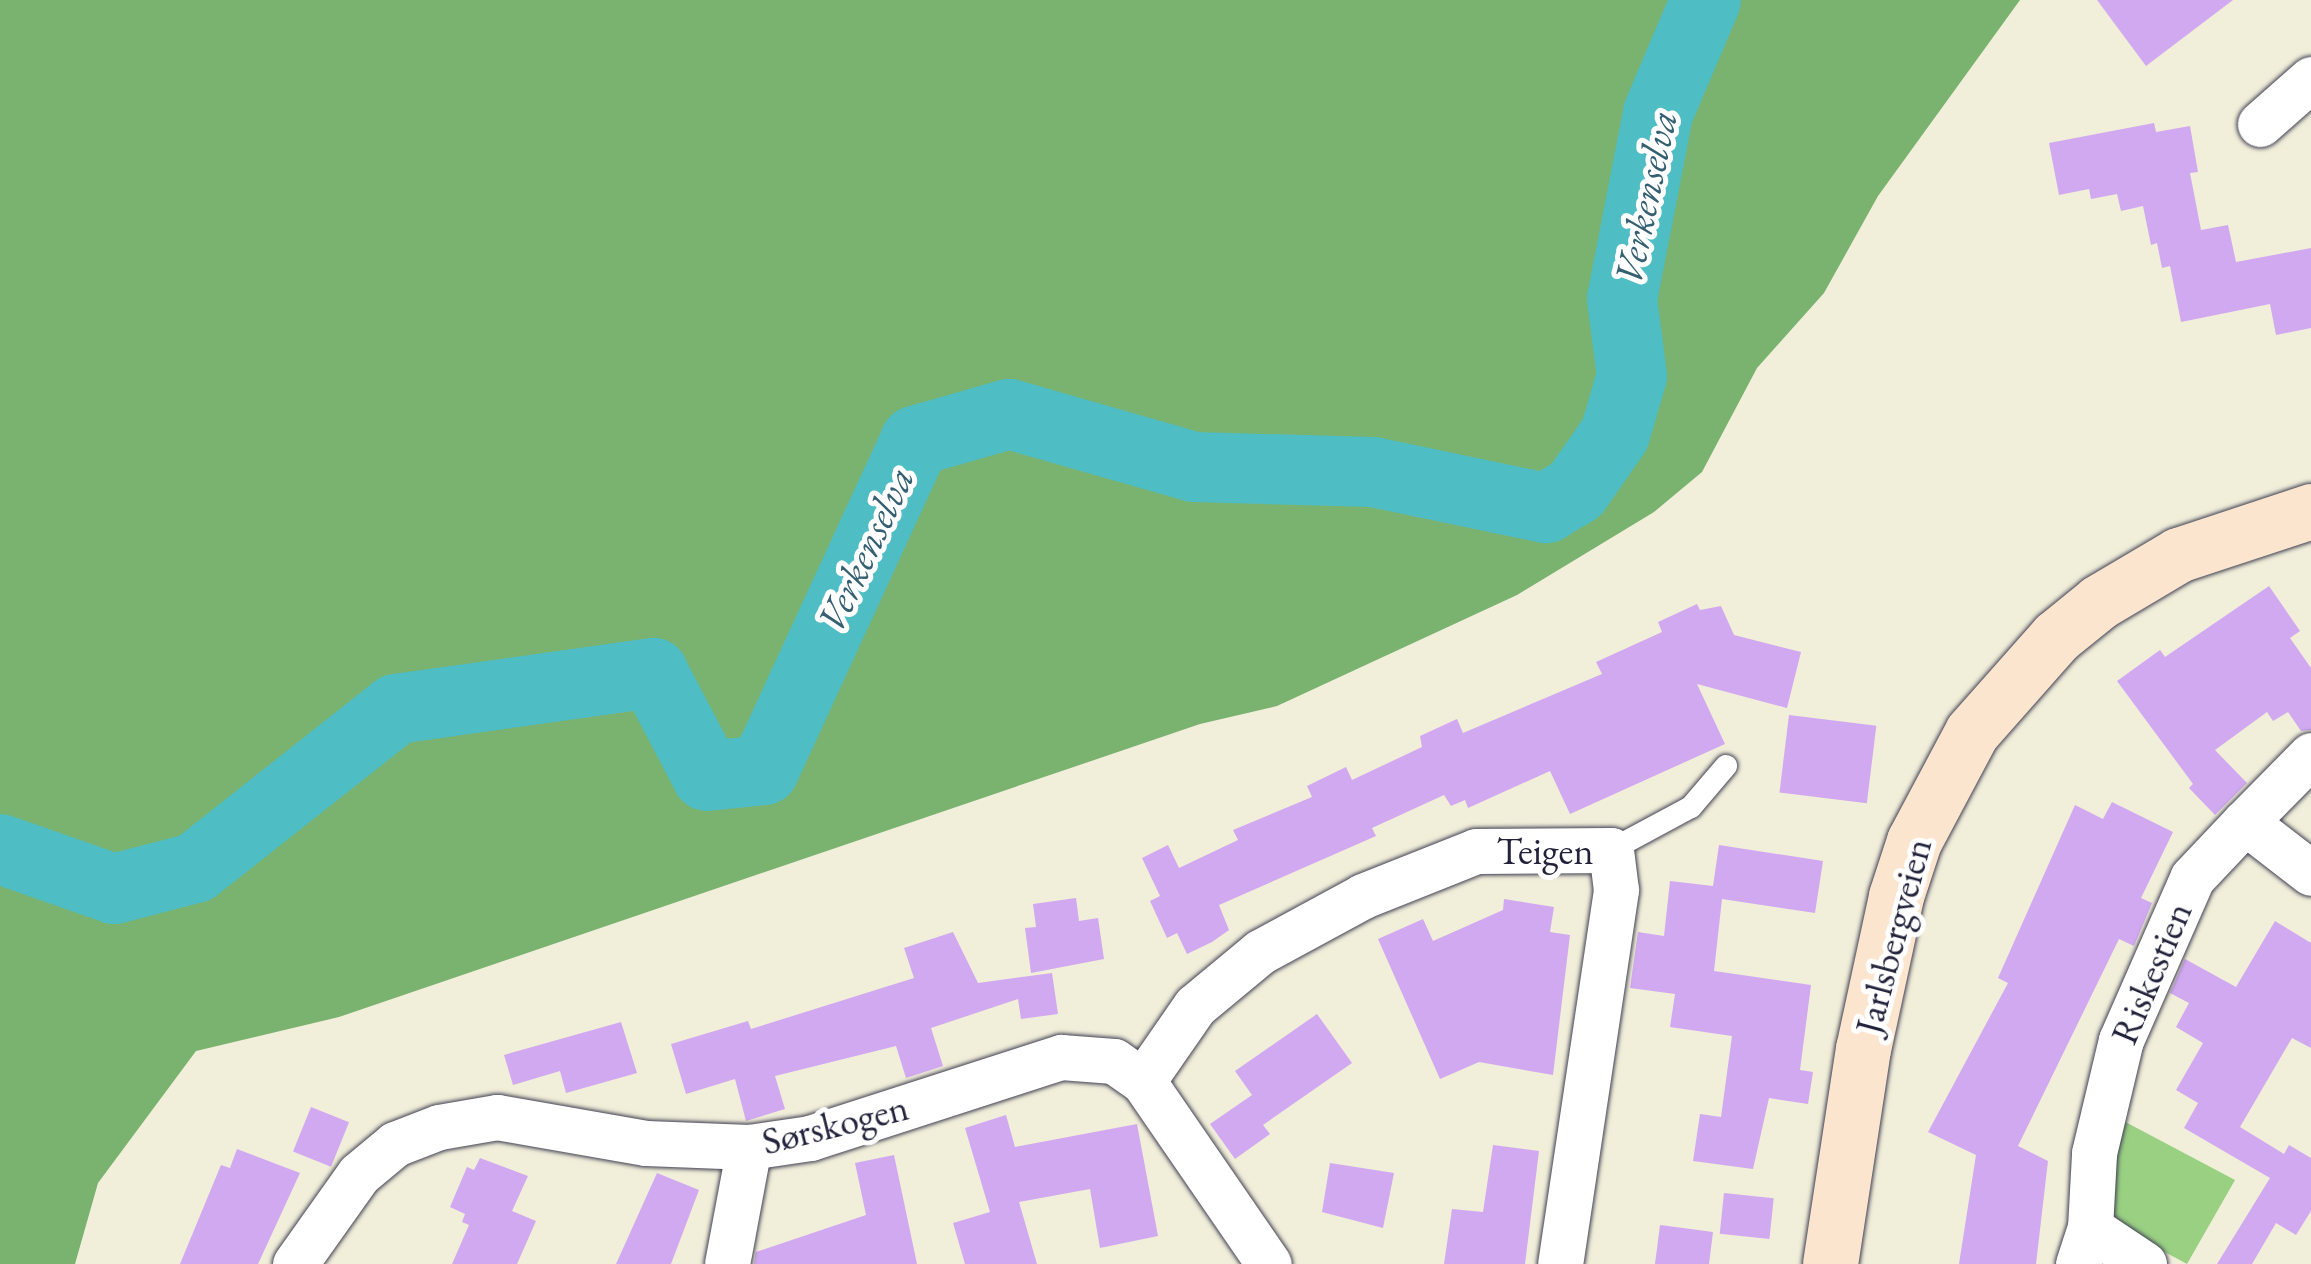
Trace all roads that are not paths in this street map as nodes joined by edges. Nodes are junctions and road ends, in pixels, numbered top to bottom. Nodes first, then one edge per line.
1 (2311, 78) edge
2 (2260, 124) dead end
3 (2311, 512) edge
4 (2311, 755) edge
5 (1726, 766) dead end
6 (2245, 822) junction
7 (1612, 850) junction
8 (2311, 873) edge
9 (1143, 1081) junction
10 (749, 1148) junction
11 (2084, 1246) edge
12 (295, 1264) edge
13 (727, 1264) edge
14 (1269, 1264) edge
15 (1560, 1264) edge
16 (1830, 1264) edge
17 (2144, 1264) edge

1 - 2 street
3 - 16 main road, Jarlsbergveien
4 - 6 street, Riskestien
5 - 7 lane
6 - 8 street
6 - 11 street, Riskestien
7 - 9 street, Teigen
7 - 15 street, Teigen
9 - 10 street, Sørskogen
9 - 14 street
10 - 12 street, Sørskogen
10 - 13 street
11 - 17 street

